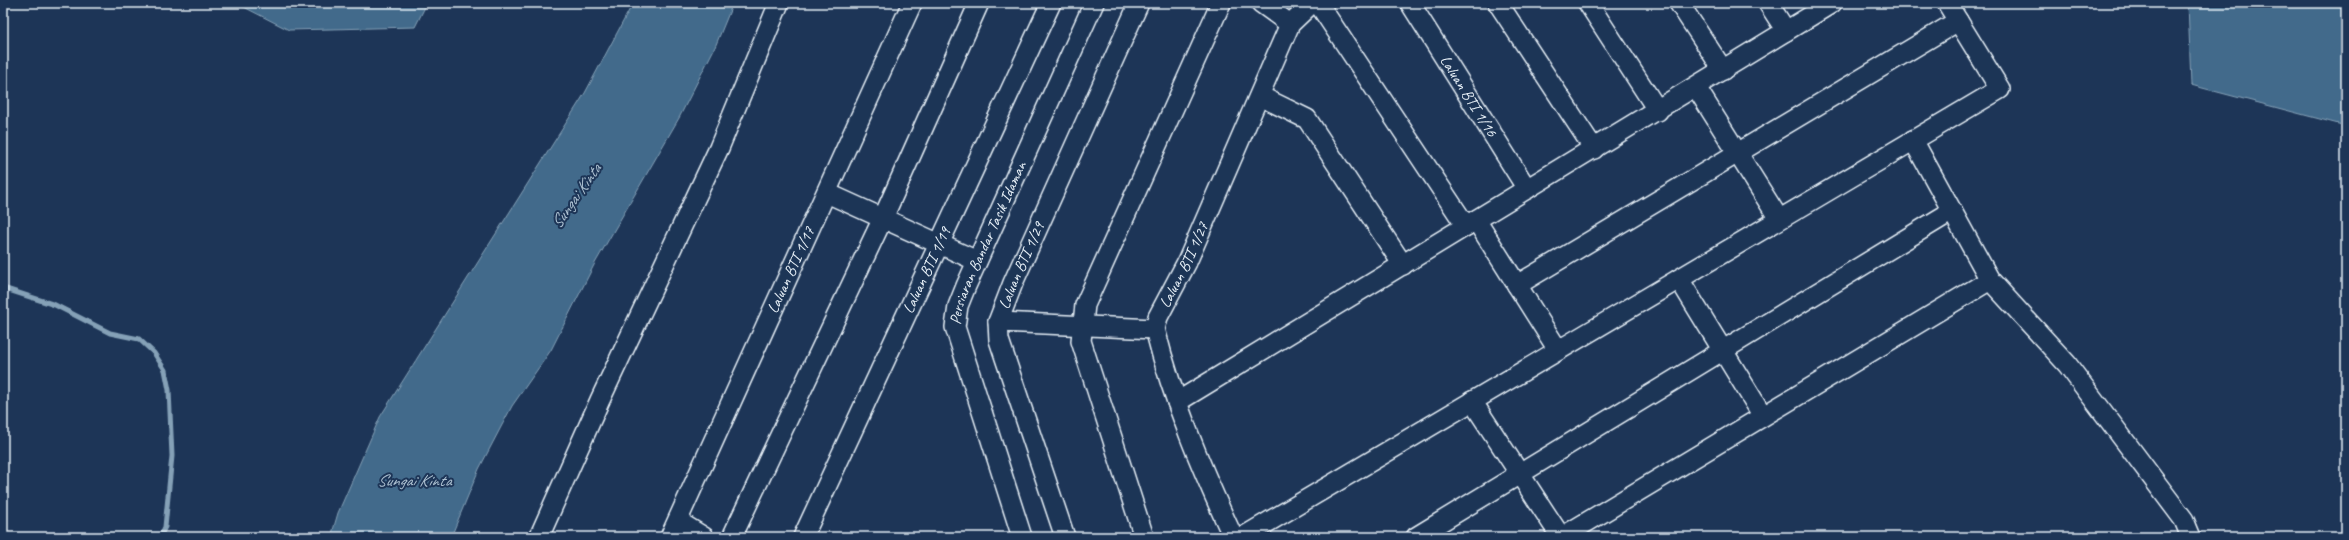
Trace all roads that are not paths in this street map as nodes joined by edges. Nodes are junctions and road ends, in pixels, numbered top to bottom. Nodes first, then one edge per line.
1 (779, 3) edge
2 (912, 3) edge
3 (979, 3) edge
4 (1051, 3) edge
5 (1094, 3) edge
6 (1140, 3) edge
7 (1221, 3) edge
8 (1261, 3) edge
9 (1312, 3) edge
10 (1318, 3) edge
11 (1410, 3) edge
12 (1498, 3) edge
13 (1588, 3) edge
14 (1679, 3) edge
15 (1768, 3) edge
16 (1832, 3) edge
17 (1947, 3) edge
18 (1958, 21) junction
19 (1290, 24) junction
20 (1786, 31) junction
21 (1723, 70) junction
22 (1696, 87) junction
23 (1260, 96) junction
24 (1658, 111) junction
25 (1913, 140) junction
26 (1594, 149) junction
27 (1738, 154) junction
28 (1527, 189) junction
29 (827, 193) junction
30 (1952, 211) junction
31 (883, 218) junction
32 (1779, 219) junction
33 (1471, 223) junction
34 (940, 243) junction
35 (977, 261) junction
36 (1403, 265) junction
37 (1679, 278) junction
38 (1990, 280) junction
39 (1517, 285) junction
40 (998, 322) junction
41 (1081, 326) junction
42 (1155, 329) junction
43 (1558, 350) junction
44 (1724, 350) junction
45 (1472, 401) junction
46 (1177, 402) junction
47 (1763, 416) junction
48 (1520, 474) junction
49 (674, 529) edge
50 (539, 537) edge
51 (704, 537) edge
52 (732, 537) edge
53 (803, 537) edge
54 (1022, 537) edge
55 (1065, 537) edge
56 (1144, 537) edge
57 (1241, 537) edge
58 (1416, 537) edge
59 (1562, 537) edge
60 (2191, 537) edge

1 - 50 street
2 - 29 street, Laluan BTI 1/17
3 - 31 street
4 - 34 street, Laluan BTI 1/19
5 - 35 street, Persiaran Bandar Tasik Idaman
6 - 40 street, Laluan BTI 1/29
7 - 41 street
8 - 19 street
9 - 19 street, Laluan BTI 1/27
10 - 33 street
11 - 28 street, Laluan BTI 1/16
12 - 26 street
13 - 24 street
14 - 21 street
15 - 20 street
16 - 20 street
17 - 18 street
18 - 25 street
18 - 27 street
19 - 23 street, Laluan BTI 1/27
20 - 21 street
21 - 22 street
22 - 24 street
22 - 27 street
23 - 36 street
23 - 42 street, Laluan BTI 1/27
24 - 26 street
25 - 30 street
25 - 32 street
26 - 28 street
27 - 32 street
27 - 39 street
28 - 33 street
29 - 31 street
29 - 49 street, Laluan BTI 1/17
30 - 38 street
30 - 44 street
31 - 34 street
31 - 52 street
32 - 37 street
33 - 36 street
33 - 39 street
34 - 35 street
34 - 53 street, Laluan BTI 1/19
35 - 54 street, Persiaran Bandar Tasik Idaman
36 - 46 street
37 - 43 street
37 - 44 street
38 - 47 street
38 - 60 street
39 - 43 street
40 - 41 street
40 - 55 street, Laluan BTI 1/29
41 - 42 street
41 - 56 street
42 - 46 street
43 - 45 street
44 - 47 street
44 - 48 street
45 - 48 street
45 - 57 street
46 - 57 street
47 - 59 street
48 - 58 street
48 - 59 street
49 - 51 street

